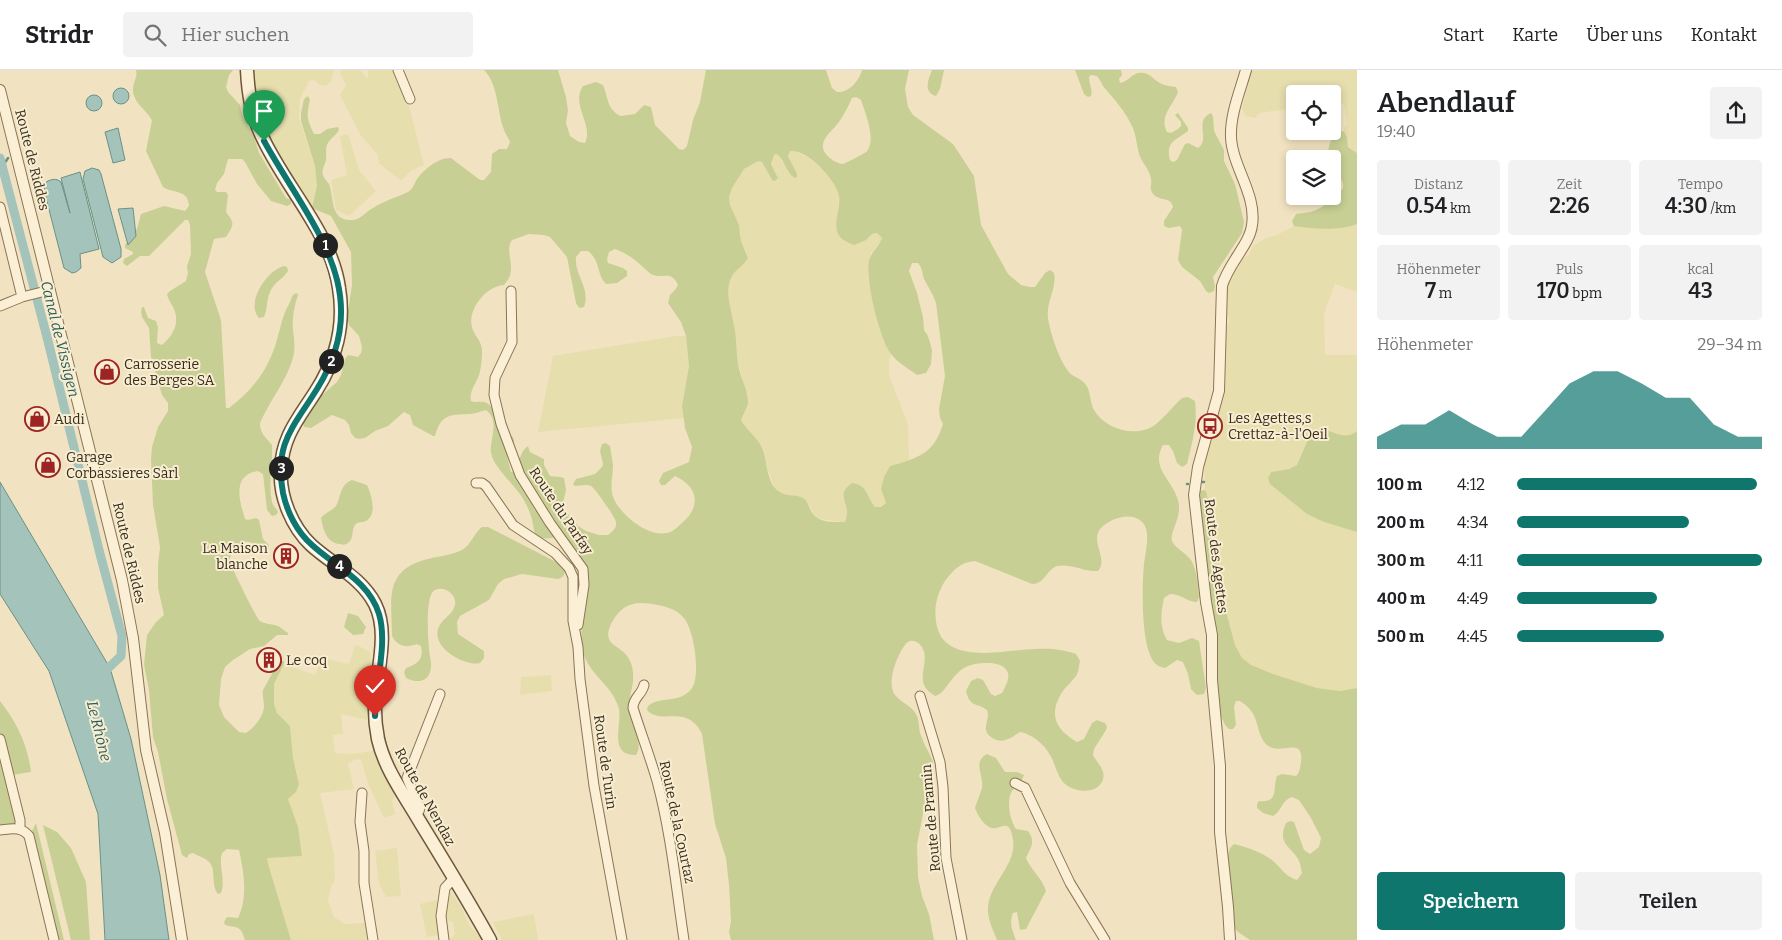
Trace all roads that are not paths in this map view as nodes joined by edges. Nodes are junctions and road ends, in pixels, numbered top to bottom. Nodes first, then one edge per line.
1 (247, 70) edge
2 (398, 70) edge
3 (1246, 70) edge
4 (0, 90) edge
5 (410, 99) dead end
6 (0, 207) edge
7 (50, 290) junction
8 (511, 291) dead end
9 (22, 297) junction
10 (0, 306) edge
11 (476, 483) dead end
12 (576, 632) junction
13 (644, 685) dead end
14 (440, 694) dead end
15 (920, 696) dead end
16 (0, 739) edge
17 (1015, 783) dead end
18 (362, 793) dead end
19 (416, 814) junction
20 (20, 829) junction
21 (0, 830) edge
22 (454, 878) junction
23 (54, 940) edge
24 (182, 940) edge
25 (373, 940) edge
26 (444, 940) edge
27 (490, 940) edge
28 (622, 940) edge
29 (684, 940) edge
30 (962, 940) edge
31 (1105, 940) edge
32 (1230, 940) edge

1 - 19 main road, Route de Nendaz
2 - 5 street
3 - 32 street, Route des Agettes
4 - 7 street, Route de Riddes
6 - 9 street
7 - 9 street
7 - 24 street, Route de Riddes
8 - 12 street, Route du Parfay
9 - 10 street
11 - 12 street, Route de Turin
12 - 28 street, Route de Turin
13 - 29 street, Route de la Courtaz
14 - 19 street
15 - 30 street, Route de Pramin
16 - 20 street
17 - 31 street
18 - 25 street
19 - 22 main road, Route de Nendaz
20 - 21 street
20 - 23 street
22 - 26 street
22 - 27 main road, Route de Nendaz

